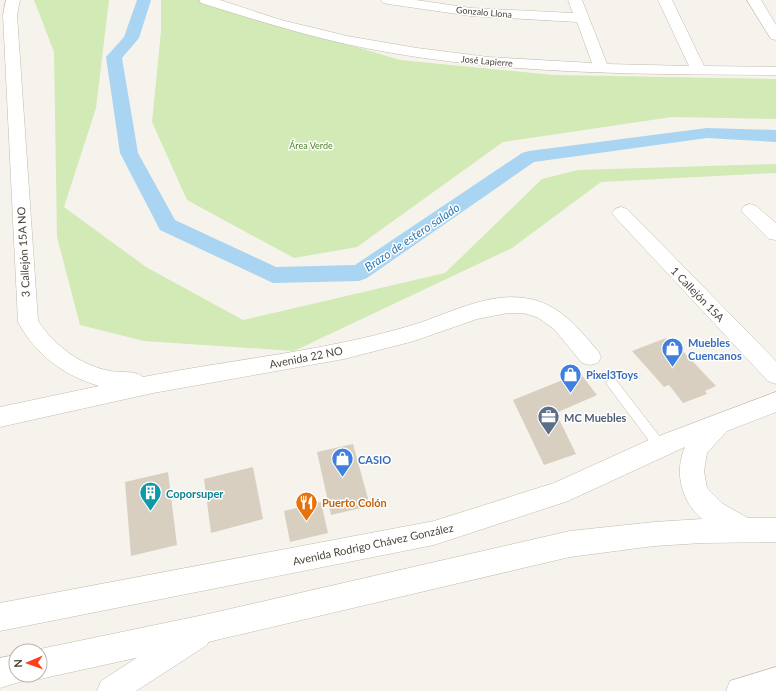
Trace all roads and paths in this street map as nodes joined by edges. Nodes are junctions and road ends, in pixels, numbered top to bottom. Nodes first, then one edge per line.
1 (206, 0) edge
2 (388, 0) edge
3 (575, 0) edge
4 (665, 0) edge
5 (754, 0) edge
6 (8, 13) edge
7 (582, 18) junction
8 (776, 36) edge
9 (602, 69) junction
10 (698, 70) junction
11 (776, 71) edge
12 (750, 210) dead end
13 (621, 213) dead end
14 (776, 234) edge
15 (590, 357) dead end
16 (776, 375) edge
17 (173, 380) junction
18 (612, 384) dead end
19 (776, 402) edge
20 (0, 417) edge
21 (719, 425) junction
22 (660, 446) junction
23 (776, 530) edge
24 (746, 531) junction
25 (0, 617) edge
26 (208, 628) junction
27 (48, 662) edge
28 (776, 681) edge
29 (111, 691) edge
30 (740, 691) edge

1 - 9 street, José Lapierre
2 - 7 street, Gonzalo Llona
3 - 7 street
4 - 10 street
5 - 8 street
6 - 17 street, 3 Callejón 15A NO
7 - 9 street
9 - 10 street, José Lapierre
10 - 11 street, José Lapierre
12 - 14 street
13 - 16 street, 1 Callejón 15A
15 - 17 street, Avenida 22 NO
17 - 20 street, Avenida 22 NO
18 - 22 lane
19 - 21 street, Avenida Rodrigo Chávez González
21 - 22 street, Avenida Rodrigo Chávez González
21 - 24 street
22 - 25 street, Avenida Rodrigo Chávez González
23 - 24 street
24 - 26 street
26 - 27 street
26 - 29 street
28 - 30 street

